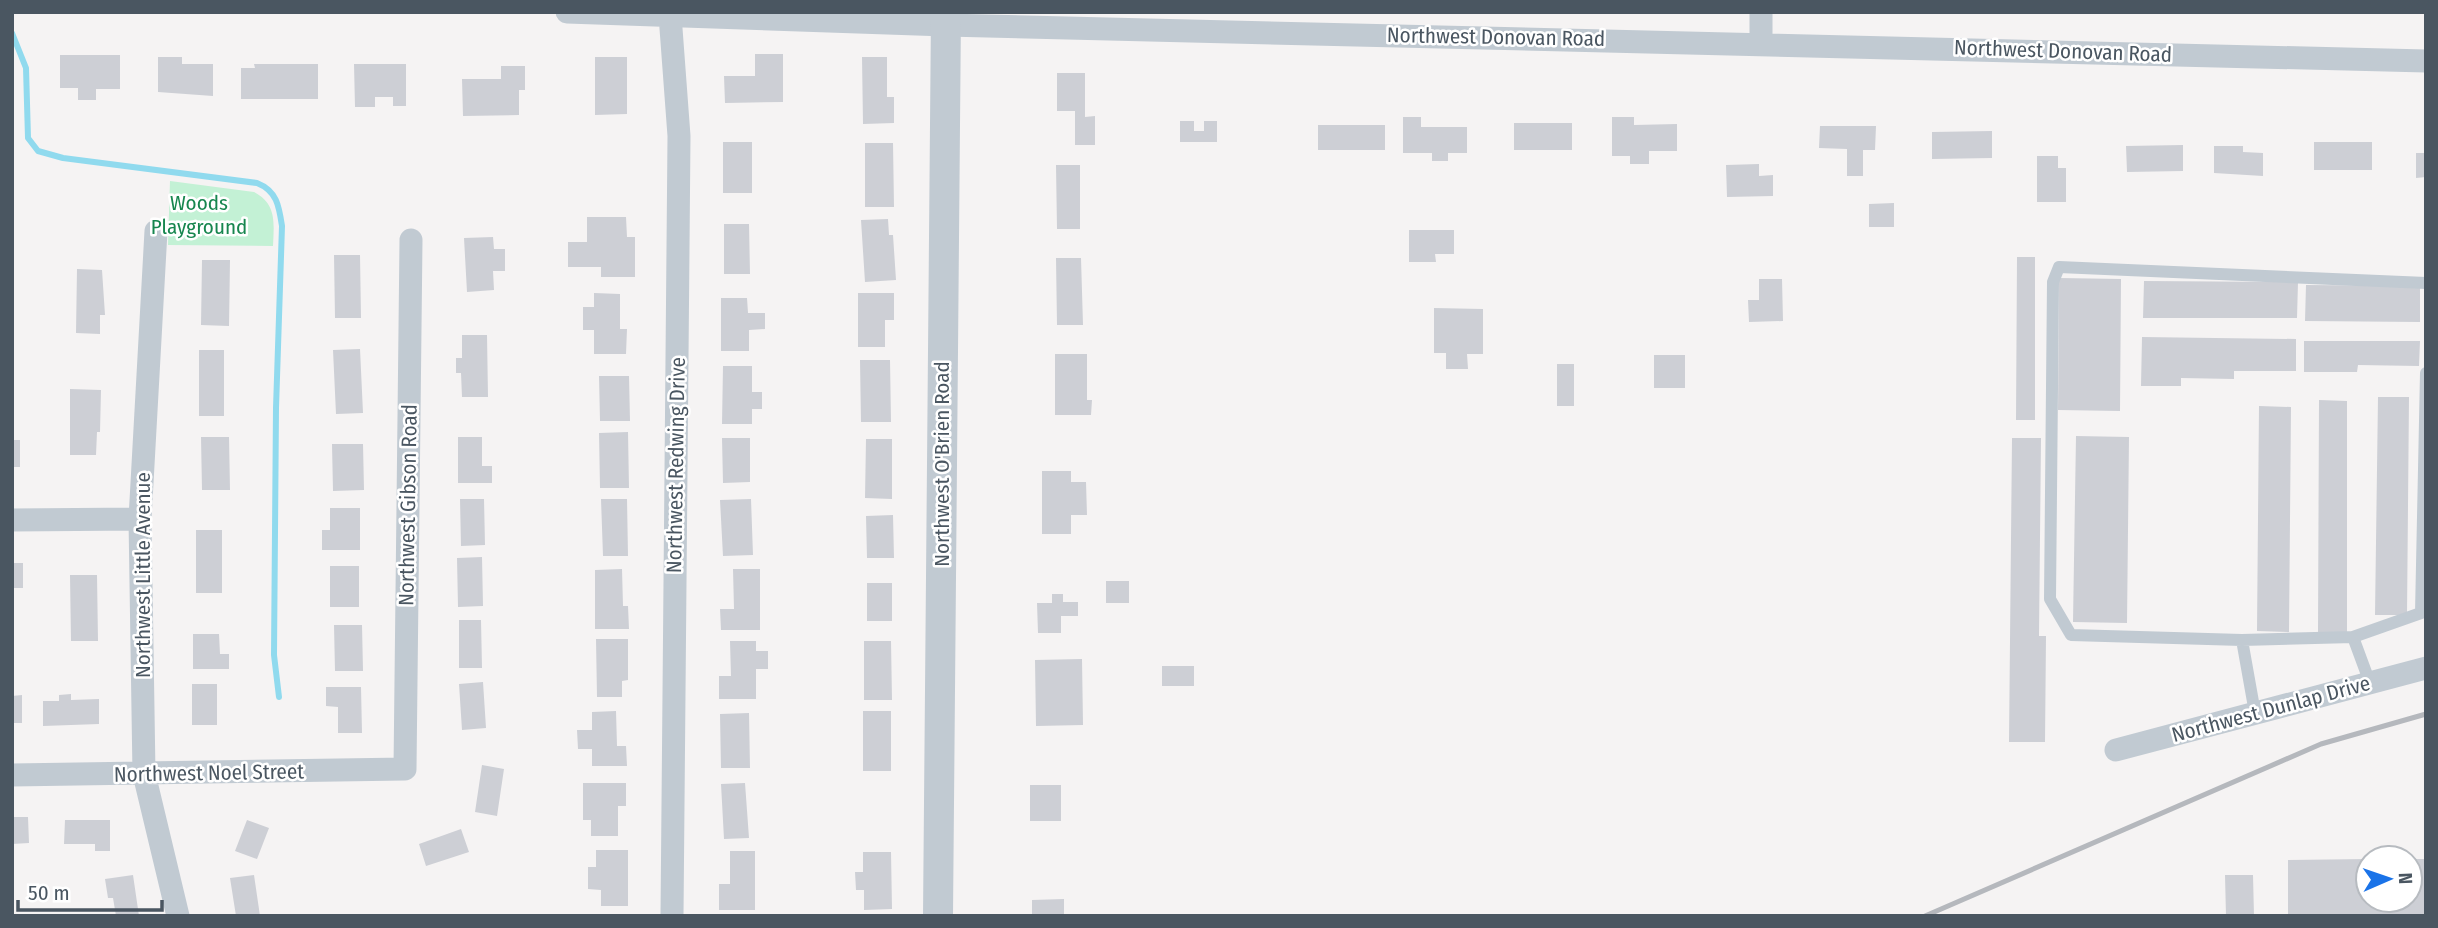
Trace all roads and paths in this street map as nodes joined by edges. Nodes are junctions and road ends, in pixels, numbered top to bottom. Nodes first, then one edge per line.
1 (567, 12) edge
2 (1761, 12) edge
3 (670, 15) junction
4 (946, 19) edge
5 (1761, 43) junction
6 (2426, 61) edge
7 (156, 231) dead end
8 (411, 240) dead end
9 (2426, 283) edge
10 (2426, 373) edge
11 (140, 519) junction
12 (12, 520) edge
13 (2353, 638) junction
14 (2242, 640) junction
15 (2426, 668) edge
16 (2370, 683) junction
17 (2255, 713) junction
18 (2116, 750) dead end
19 (405, 769) joint
20 (144, 774) junction
21 (12, 775) edge
22 (178, 916) edge
23 (672, 916) edge
24 (938, 916) edge

1 - 3 street, Northwest Donovan Road
2 - 5 street
3 - 4 street, Northwest Donovan Road
3 - 23 street, Northwest Redwing Drive
4 - 5 street, Northwest Donovan Road
4 - 24 street, Northwest O'Brien Road
5 - 6 street, Northwest Donovan Road
7 - 11 street, Northwest Little Avenue
8 - 19 street, Northwest Gibson Road
9 - 14 lane
10 - 13 lane
11 - 12 street
11 - 20 street, Northwest Little Avenue
13 - 14 lane
13 - 16 lane
14 - 17 lane
15 - 16 street, Northwest Dunlap Drive
16 - 17 street, Northwest Dunlap Drive
17 - 18 street, Northwest Dunlap Drive
19 - 20 street, Northwest Noel Street
20 - 21 street, Northwest Noel Street
20 - 22 street, Northwest Little Avenue

